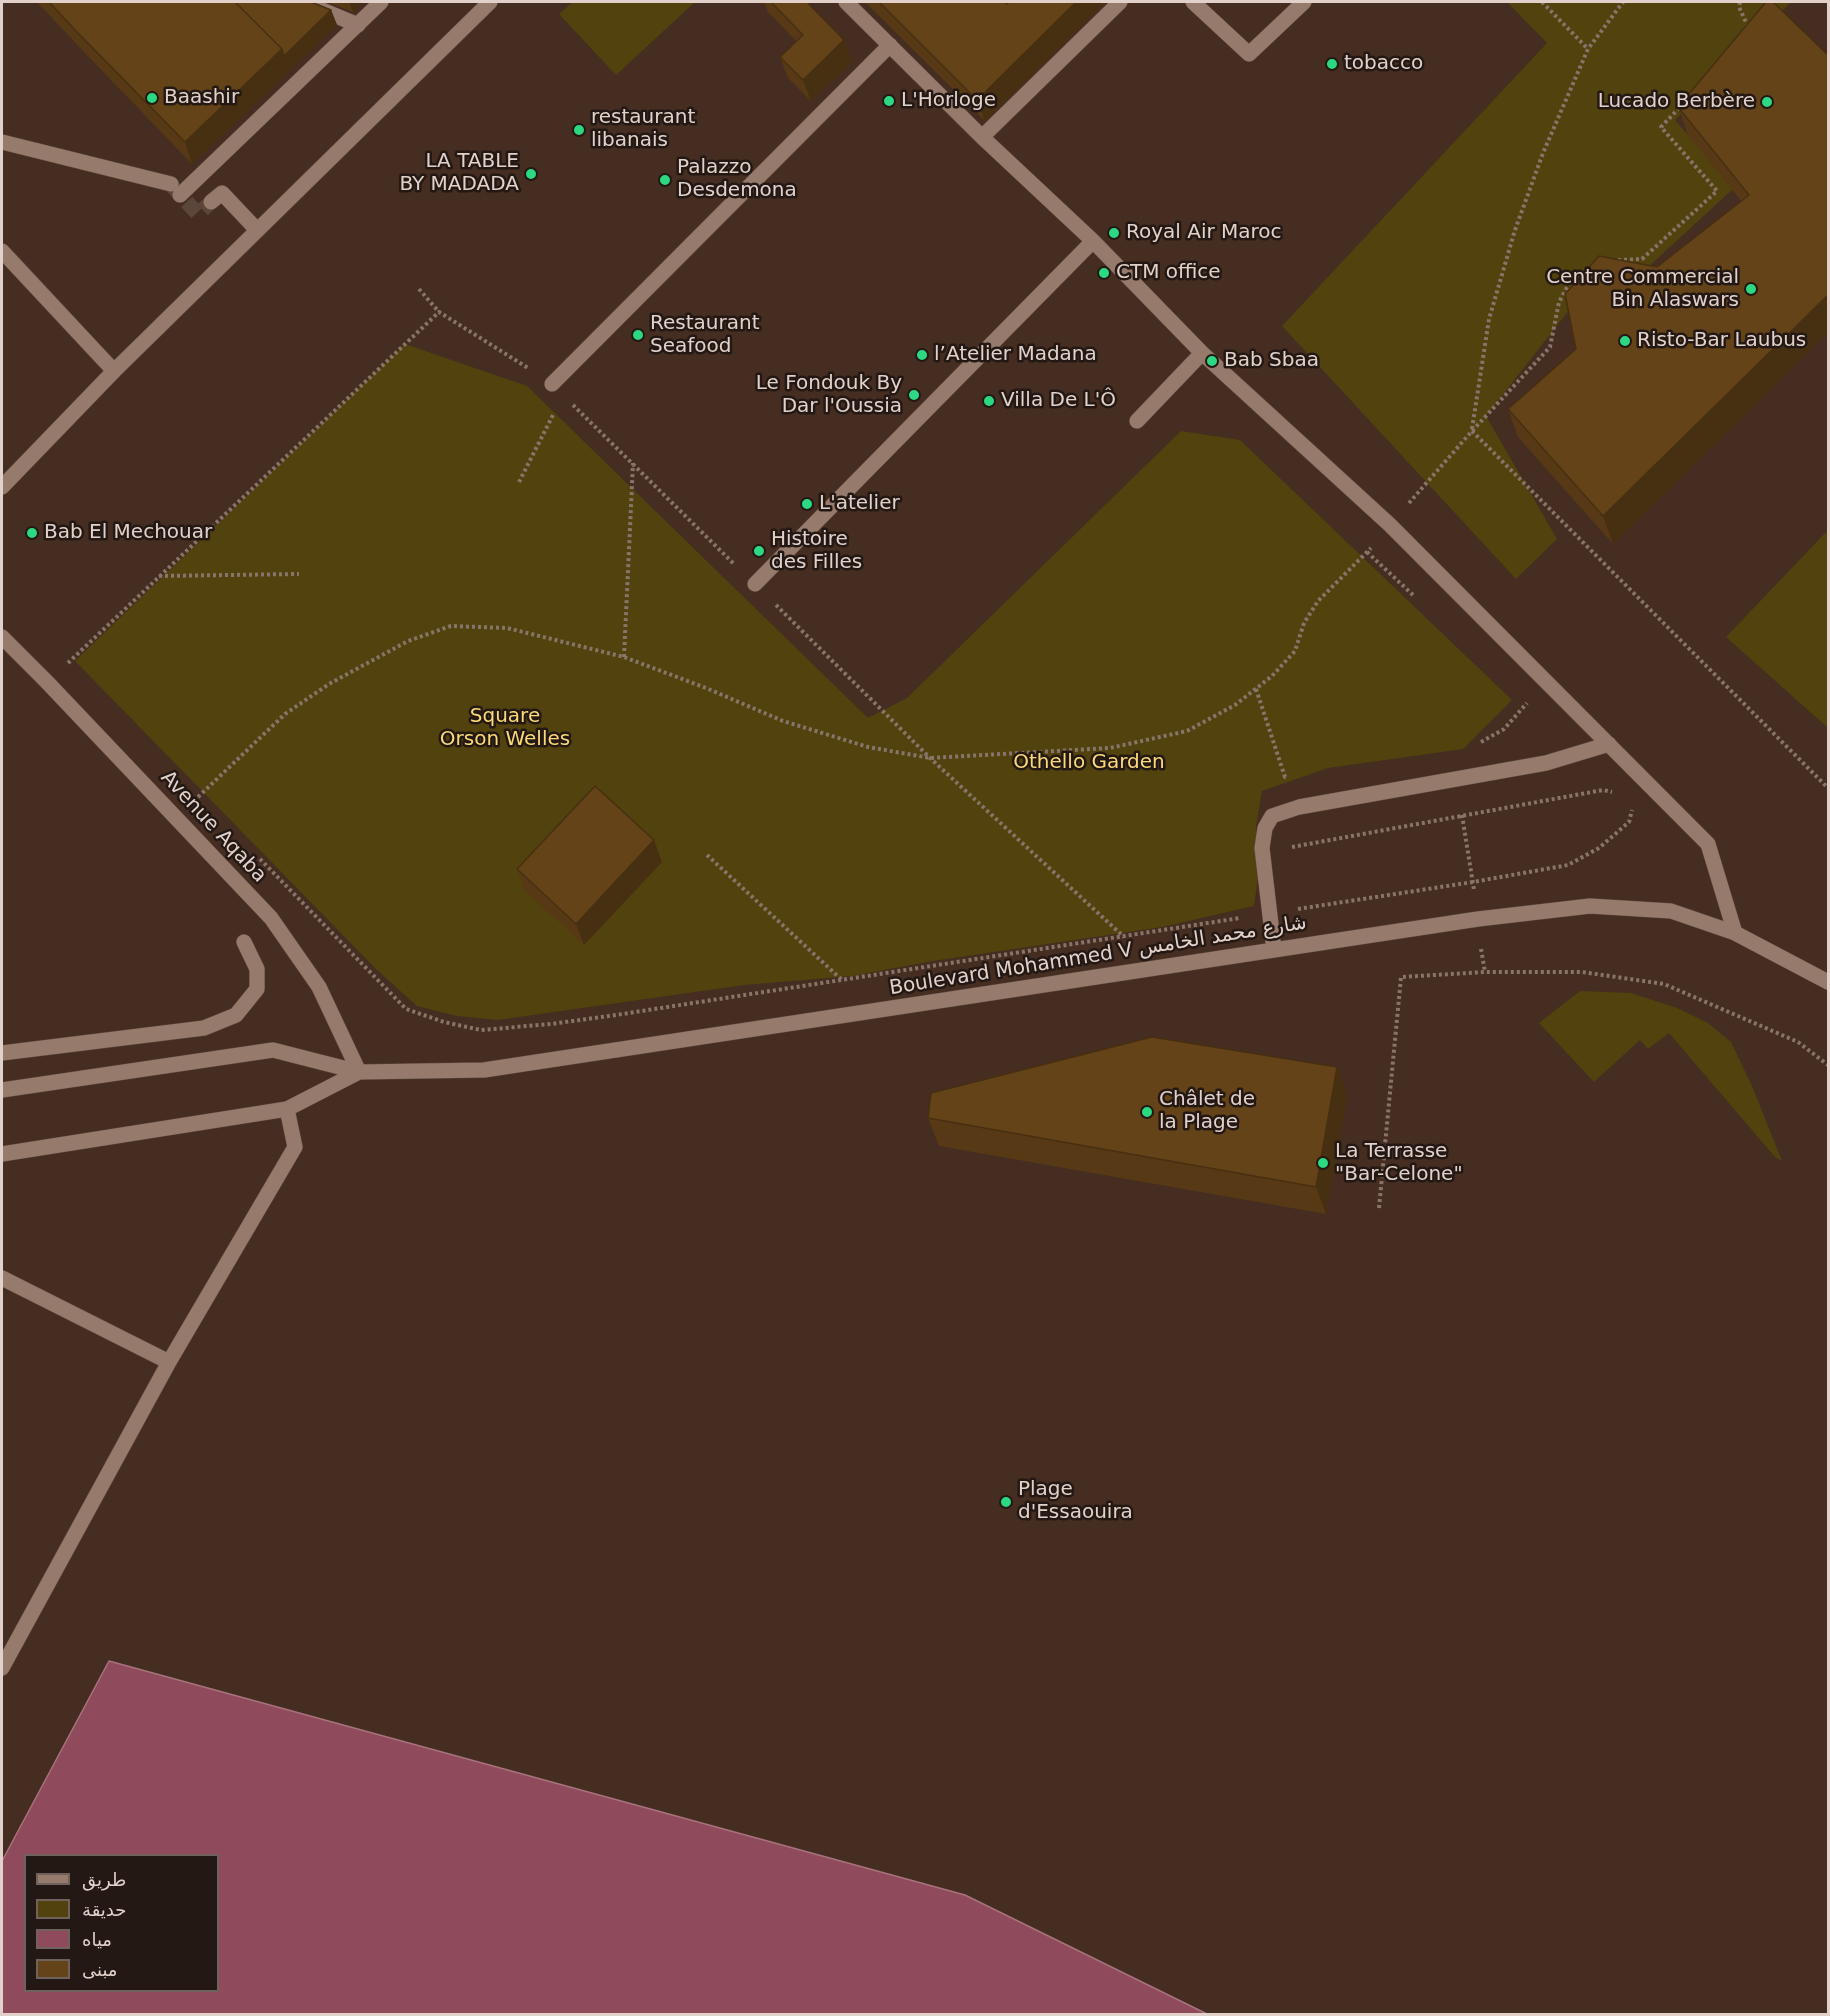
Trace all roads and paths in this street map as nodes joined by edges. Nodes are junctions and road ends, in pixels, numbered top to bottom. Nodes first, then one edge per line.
1 (303, 2) edge
2 (381, 2) edge
3 (490, 2) edge
4 (846, 2) edge
5 (1120, 2) edge
6 (1193, 2) edge
7 (1304, 2) edge
8 (1542, 2) edge
9 (1623, 2) edge
10 (1740, 2) edge
11 (358, 25) junction
12 (1750, 32) edge
13 (890, 45) junction
14 (1588, 49) junction
15 (1685, 101) edge
16 (982, 137) junction
17 (2, 142) edge
18 (211, 202) tunnel mouth
19 (257, 230) junction
20 (1093, 242) junction
21 (2, 251) edge
22 (1612, 261) edge
23 (1593, 266) edge
24 (419, 289) dead end
25 (439, 312) junction
26 (1207, 357) junction
27 (114, 371) junction
28 (552, 384) junction
29 (564, 395) junction
30 (1137, 421) dead end
31 (1472, 430) junction
32 (633, 463) junction
33 (519, 482) dead end
34 (2, 487) edge
35 (1390, 525) junction
36 (1367, 552) junction
37 (299, 574) dead end
38 (159, 576) junction
39 (755, 584) junction
40 (1418, 600) dead end
41 (2, 637) edge
42 (624, 657) junction
43 (47, 682) junction
44 (1256, 689) junction
45 (1519, 695) dead end
46 (1609, 744) junction
47 (1474, 746) dead end
48 (930, 758) junction
49 (1295, 775) dead end
50 (1828, 788) edge
51 (199, 796) junction
52 (207, 804) dead end
53 (176, 819) junction
54 (257, 855) dead end
55 (707, 855) dead end
56 (1735, 933) junction
57 (244, 942) dead end
58 (1274, 950) junction
59 (1129, 972) junction
60 (843, 981) dead end
61 (1828, 982) edge
62 (744, 996) dead end
63 (2, 1053) edge
64 (1828, 1065) edge
65 (359, 1072) junction
66 (2, 1090) edge
67 (287, 1109) junction
68 (2, 1154) edge
69 (1379, 1208) dead end
70 (2, 1278) edge
71 (169, 1362) junction
72 (2, 1668) edge

1 - 11 street
2 - 11 street
3 - 19 street
4 - 13 street
5 - 16 street
6 - 7 street
8 - 14 path
9 - 14 path
10 - 12 path
11 - 17 street
13 - 16 street
13 - 28 street
14 - 31 path
15 - 22 path
16 - 20 street
18 - 19 street
19 - 27 street
20 - 26 street
20 - 39 street
21 - 27 street
23 - 31 path
24 - 25 path
25 - 28 path
25 - 38 path
26 - 30 street
26 - 35 street
27 - 34 street
28 - 29 path
29 - 32 path
29 - 33 path
31 - 35 path
31 - 50 path
32 - 39 path
32 - 42 path
35 - 36 path
35 - 46 street
36 - 40 path
36 - 44 path
37 - 38 path
38 - 43 path
39 - 48 path
41 - 43 street, Avenue Aqaba
42 - 48 path
42 - 51 path
43 - 53 street, Avenue Aqaba
44 - 48 path
44 - 49 path
45 - 47 path
46 - 56 street
46 - 58 street
48 - 59 path
51 - 52 path
51 - 53 path
53 - 65 street, Avenue Aqaba
54 - 62 path
55 - 60 path
56 - 58 street, Boulevard Mohammed V شارع محمد الخامس
56 - 61 street, Boulevard Mohammed V شارع محمد الخامس
57 - 63 street
58 - 59 street, Boulevard Mohammed V شارع محمد الخامس
59 - 65 street, Boulevard Mohammed V شارع محمد الخامس
64 - 69 path
65 - 66 street
65 - 67 street
67 - 68 street
67 - 71 street
70 - 71 street
71 - 72 street

